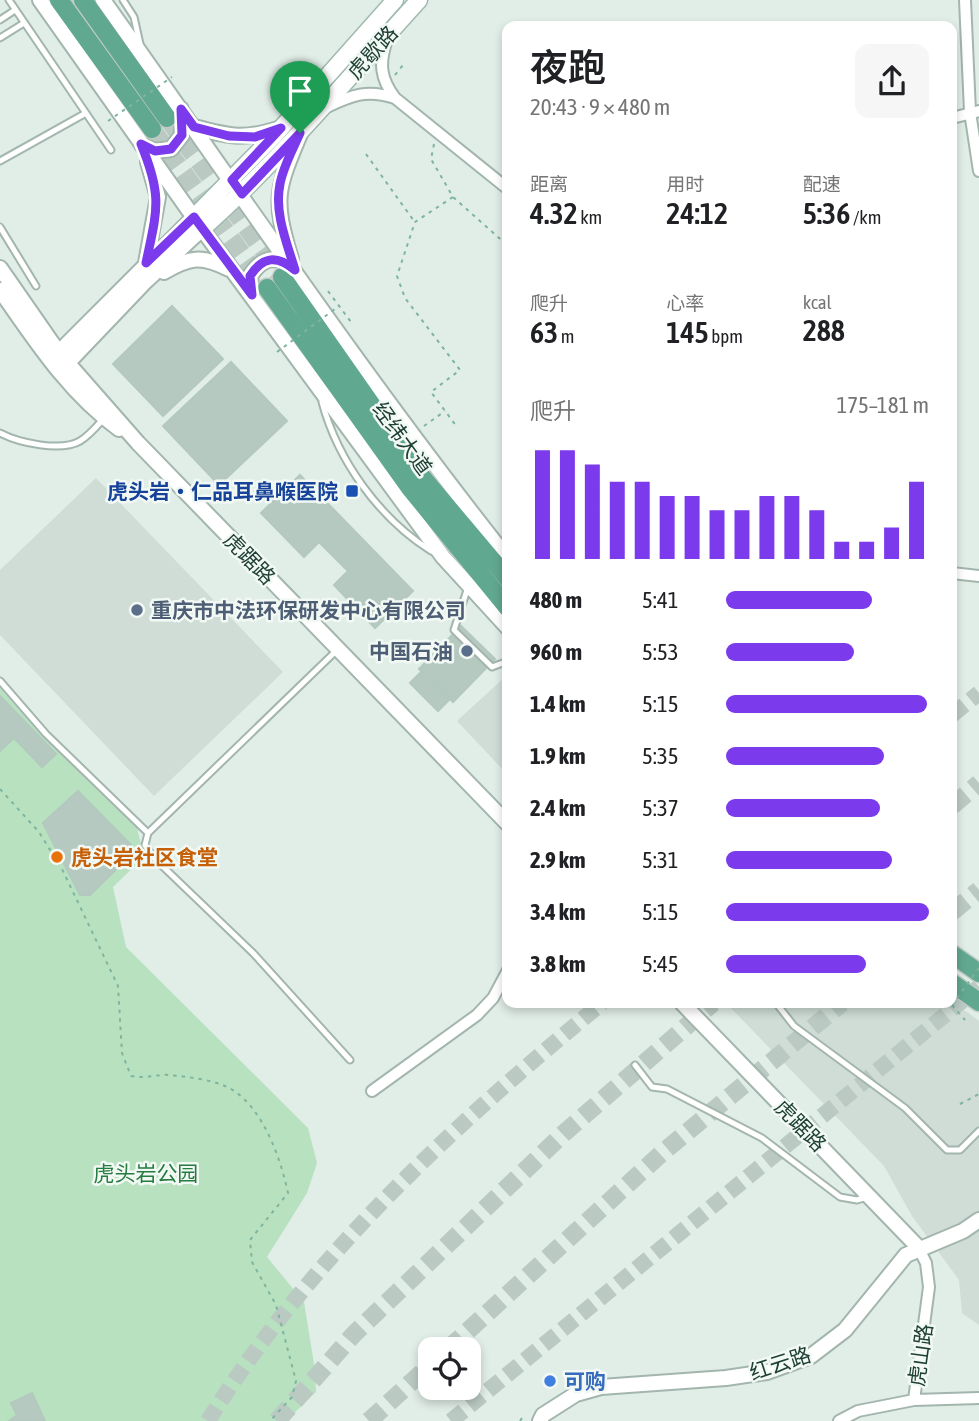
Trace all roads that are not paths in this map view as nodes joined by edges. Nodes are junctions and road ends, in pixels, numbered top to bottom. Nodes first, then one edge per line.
1 (9, 0) edge
2 (40, 0) edge
3 (59, 0) edge
4 (83, 0) edge
5 (103, 0) edge
6 (122, 0) edge
7 (395, 0) edge
8 (419, 0) edge
9 (965, 0) edge
10 (15, 10) junction
11 (0, 20) edge
12 (24, 23) junction
13 (390, 31) junction
14 (0, 38) edge
15 (141, 54) junction
16 (395, 98) junction
17 (319, 111) junction
18 (975, 111) edge
19 (86, 113) junction
20 (957, 116) edge
21 (167, 119) junction
22 (194, 127) junction
23 (281, 128) junction
24 (300, 133) junction
25 (141, 144) junction
26 (111, 150) dead end
27 (0, 161) edge
28 (979, 171) edge
29 (502, 184) edge
30 (237, 187) junction
31 (198, 223) junction
32 (0, 227) edge
33 (146, 263) junction
34 (0, 268) edge
35 (233, 271) junction
36 (144, 283) junction
37 (274, 283) junction
38 (36, 286) dead end
39 (0, 290) edge
40 (59, 362) junction
41 (108, 414) junction
42 (0, 433) edge
43 (502, 551) edge
44 (502, 572) edge
45 (957, 574) edge
46 (979, 576) edge
47 (468, 587) junction
48 (502, 601) edge
49 (502, 622) edge
50 (339, 648) junction
51 (502, 663) edge
52 (0, 681) edge
53 (502, 818) edge
54 (148, 833) junction
55 (957, 958) edge
56 (979, 973) edge
57 (502, 981) edge
58 (957, 987) edge
59 (979, 1002) edge
60 (687, 1008) edge
61 (780, 1008) edge
62 (350, 1060) dead end
63 (635, 1065) dead end
64 (372, 1091) dead end
65 (979, 1131) edge
66 (870, 1196) junction
67 (979, 1220) edge
68 (918, 1247) junction
69 (979, 1398) edge
70 (914, 1400) junction
71 (540, 1421) edge
72 (839, 1421) edge

1 - 10 lane
2 - 25 street
3 - 21 main road
4 - 21 main road
5 - 15 street
6 - 15 lane
7 - 23 main road, 虎歇路
8 - 13 main road, 虎歇路
9 - 18 street
10 - 11 lane
10 - 12 lane
12 - 14 lane
12 - 19 lane
13 - 16 street
13 - 17 main road, 虎歇路
15 - 21 street
16 - 17 street
16 - 29 street
17 - 24 main road, 虎歇路
18 - 20 street
18 - 28 street
19 - 26 lane
19 - 27 lane
21 - 22 street
21 - 25 street
22 - 23 street
22 - 30 street
23 - 30 main road, 虎歇路
24 - 30 main road, 虎歇路
24 - 37 street
25 - 31 street
25 - 33 street
30 - 31 main road, 虎歇路
30 - 37 street
31 - 33 street, 虎歇路
31 - 35 street
31 - 36 street, 虎歇路
32 - 38 lane
33 - 40 street, 虎歇路
34 - 40 street, 虎踞路
35 - 36 street
35 - 37 street
36 - 40 street, 虎歇路
37 - 43 street
37 - 44 main road, 经纬大道
37 - 47 street
37 - 48 main road, 经纬大道
39 - 40 street, 虎踞路
40 - 41 street, 虎踞路
41 - 42 lane
41 - 50 street, 虎踞路
45 - 46 street
47 - 49 street
47 - 51 lane
50 - 53 street, 虎踞路
50 - 54 lane
52 - 54 lane
54 - 62 lane
55 - 56 main road
57 - 64 street
58 - 59 main road
60 - 66 street, 虎踞路
61 - 65 lane
63 - 66 lane
66 - 68 street, 虎踞路
67 - 68 street, 红云路
68 - 70 street, 虎山路
68 - 71 street, 红云路
69 - 70 street, 虎山路
70 - 72 street

